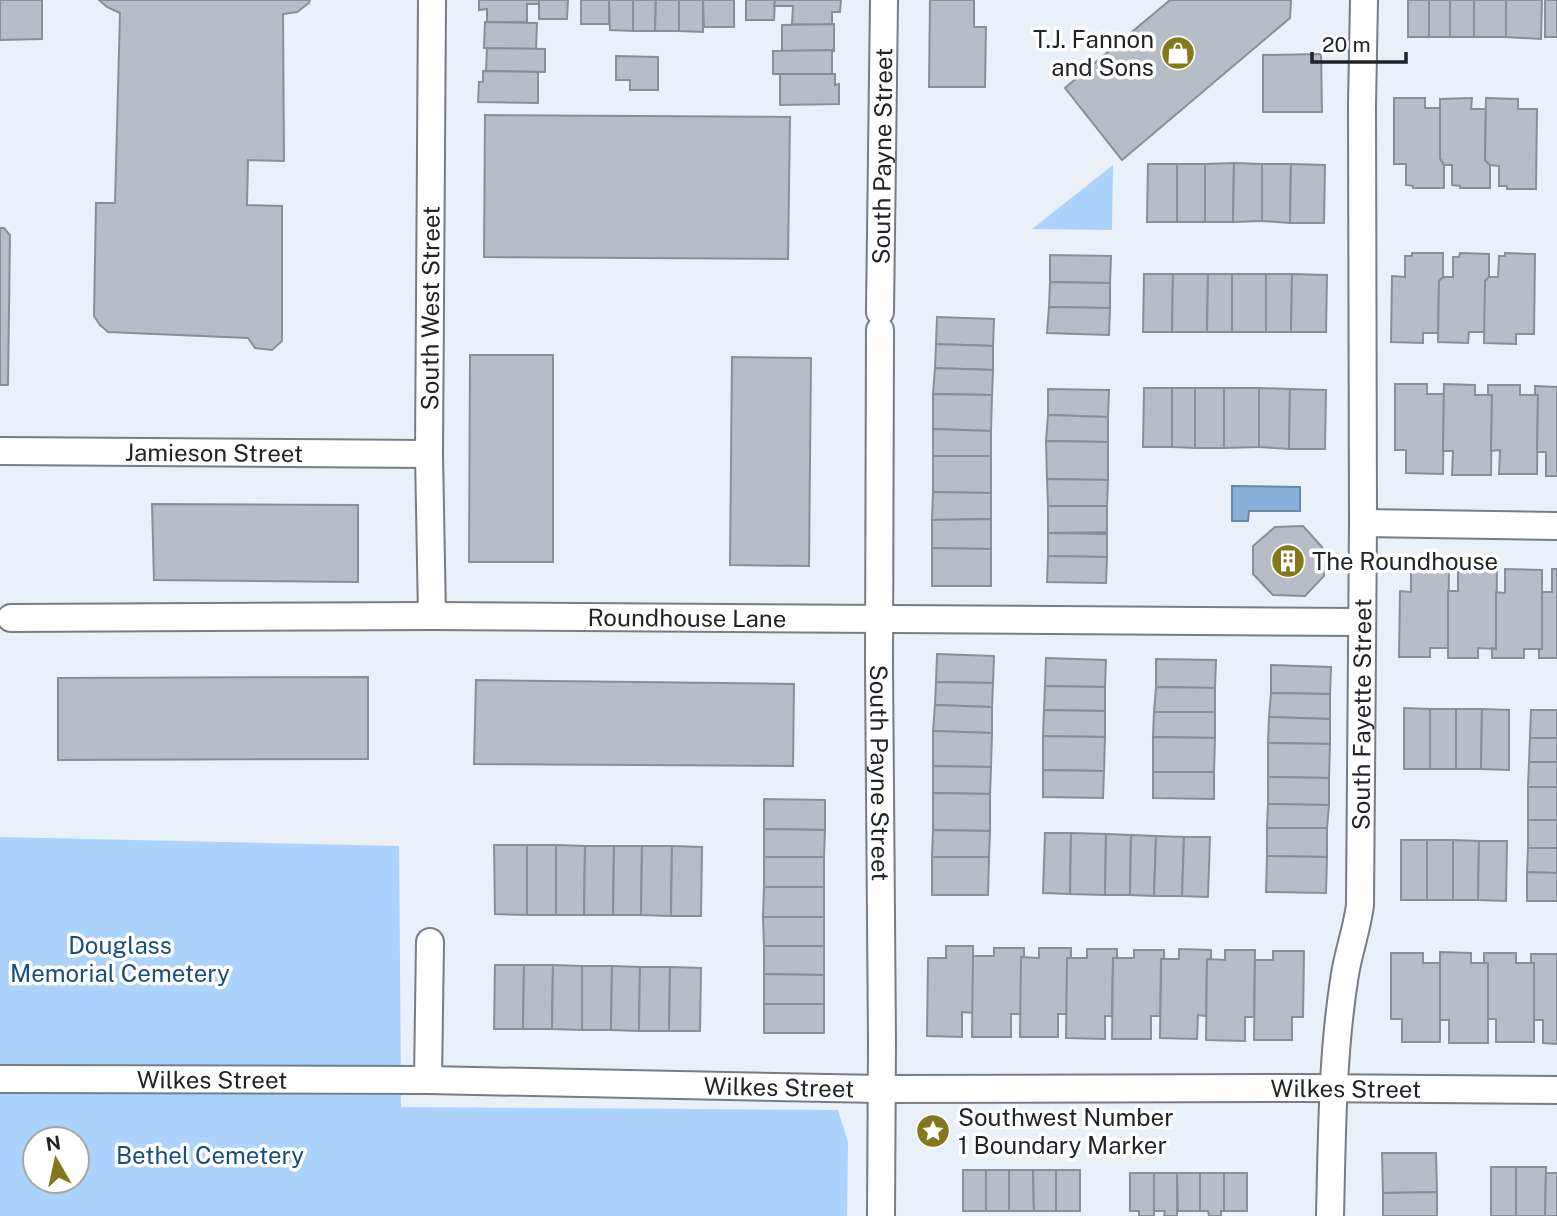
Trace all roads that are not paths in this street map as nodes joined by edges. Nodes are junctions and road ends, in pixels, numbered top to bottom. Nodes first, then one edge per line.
1 (432, 0) edge
2 (884, 0) edge
3 (1364, 0) edge
4 (0, 451) edge
5 (429, 454) junction
6 (1363, 523) junction
7 (1557, 526) edge
8 (432, 616) junction
9 (11, 618) dead end
10 (879, 619) junction
11 (1362, 622) junction
12 (430, 942) dead end
13 (0, 1079) edge
14 (428, 1080) junction
15 (880, 1089) junction
16 (1334, 1089) junction
17 (1557, 1090) edge
18 (881, 1216) edge
19 (1330, 1216) edge

1 - 5 street, South West Street
2 - 10 street, South Payne Street
3 - 6 street, South Fayette Street
4 - 5 street, Jamieson Street
5 - 8 street, South West Street
6 - 7 street
6 - 11 street, South Fayette Street
8 - 9 street, Roundhouse Lane
8 - 10 street, Roundhouse Lane
10 - 11 street, Roundhouse Lane
10 - 15 street, South Payne Street
11 - 16 street, South Fayette Street
12 - 14 street
13 - 14 street, Wilkes Street
14 - 15 street, Wilkes Street
15 - 16 street, Wilkes Street
15 - 18 street, South Payne Street
16 - 17 street, Wilkes Street
16 - 19 street, South Fayette Street

